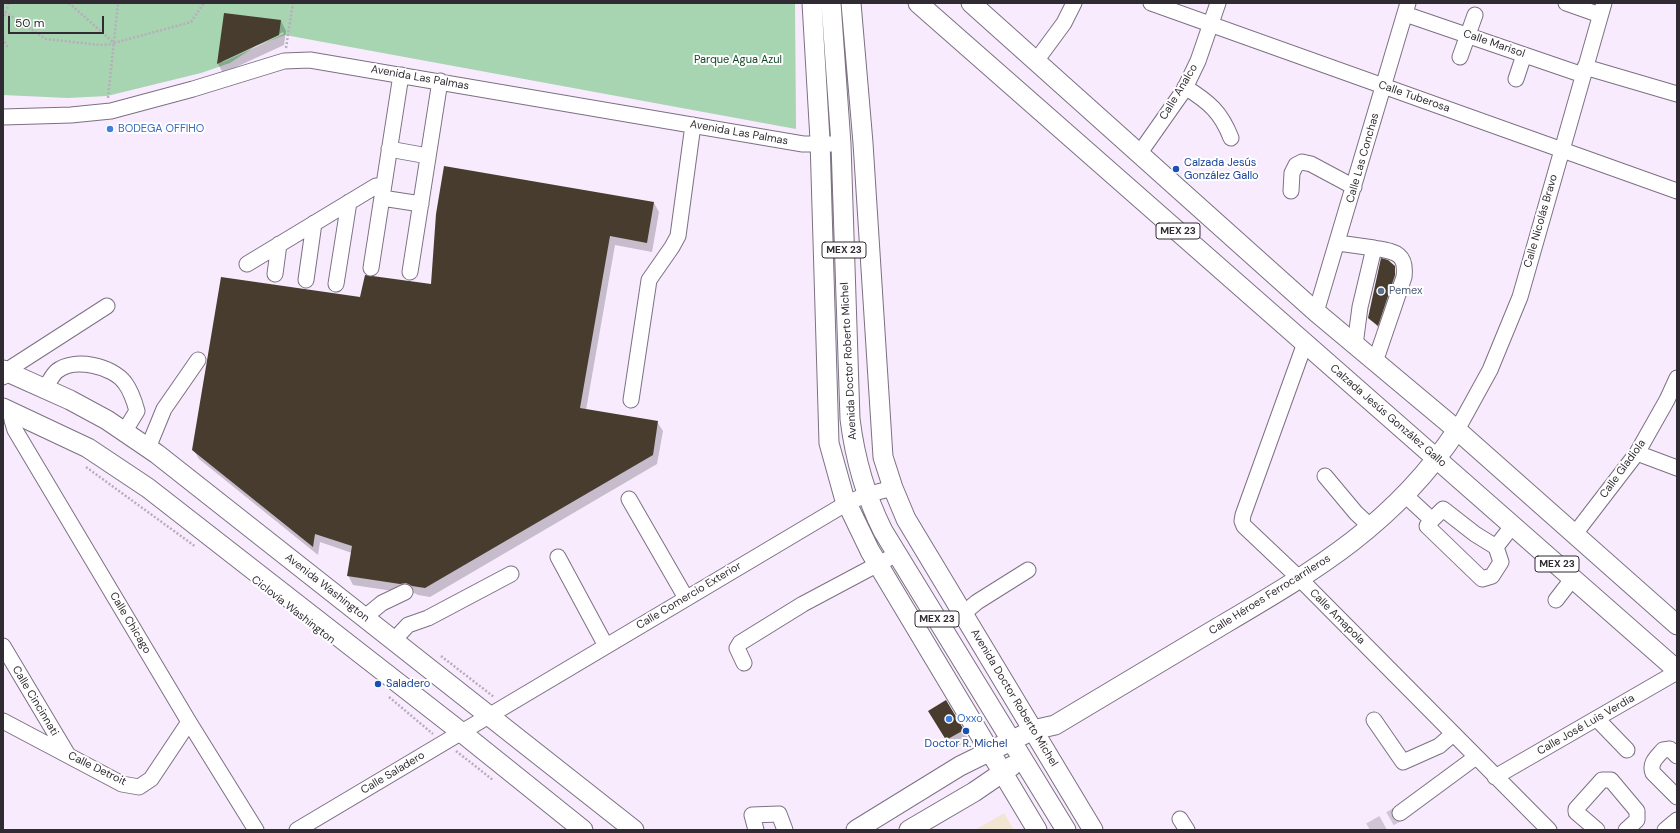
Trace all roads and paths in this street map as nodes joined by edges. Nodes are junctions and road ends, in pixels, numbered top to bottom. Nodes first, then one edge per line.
1 (9, 3) edge
2 (69, 3) edge
3 (118, 3) edge
4 (204, 3) edge
5 (293, 3) edge
6 (812, 3) edge
7 (831, 3) edge
8 (851, 3) edge
9 (918, 3) edge
10 (971, 3) edge
11 (1074, 3) edge
12 (1151, 3) edge
13 (1218, 3) edge
14 (1566, 3) edge
15 (1407, 8) edge
16 (1602, 9) edge
17 (5, 12) junction
18 (1475, 15) dead end
19 (3, 20) edge
20 (1211, 26) junction
21 (1468, 35) junction
22 (3, 38) edge
23 (114, 44) junction
24 (8, 48) dead end
25 (1524, 55) junction
26 (1460, 57) dead end
27 (284, 61) junction
28 (1036, 61) junction
29 (1584, 71) junction
30 (401, 75) junction
31 (1516, 79) dead end
32 (440, 81) junction
33 (1185, 87) junction
34 (1384, 87) junction
35 (1677, 94) edge
36 (106, 111) junction
37 (3, 118) edge
38 (693, 125) junction
39 (1231, 138) dead end
40 (841, 144) junction
41 (820, 145) junction
42 (389, 149) junction
43 (1561, 150) junction
44 (1140, 154) junction
45 (428, 156) junction
46 (1354, 187) junction
47 (1291, 191) dead end
48 (1677, 191) edge
49 (383, 192) junction
50 (349, 202) junction
51 (420, 204) junction
52 (867, 208) junction
53 (843, 210) junction
54 (314, 223) junction
55 (1338, 243) junction
56 (279, 244) junction
57 (1374, 248) junction
58 (247, 264) dead end
59 (371, 268) dead end
60 (410, 272) dead end
61 (276, 274) dead end
62 (306, 280) dead end
63 (336, 284) dead end
64 (107, 306) dead end
65 (1316, 312) junction
66 (1305, 343) junction
67 (1355, 345) junction
68 (198, 360) dead end
69 (1375, 362) junction
70 (877, 368) junction
71 (828, 370) junction
72 (848, 370) junction
73 (4, 373) edge
74 (1677, 378) edge
75 (45, 388) junction
76 (630, 400) dead end
77 (8, 410) edge
78 (880, 414) junction
79 (828, 418) junction
80 (850, 419) junction
81 (1457, 430) junction
82 (124, 432) junction
83 (148, 448) junction
84 (1637, 454) junction
85 (1438, 459) junction
86 (83, 465) dead end
87 (1677, 468) edge
88 (1325, 476) dead end
89 (893, 488) junction
90 (866, 495) junction
91 (1405, 495) junction
92 (628, 499) dead end
93 (846, 503) junction
94 (1432, 520) junction
95 (1513, 525) junction
96 (1371, 527) junction
97 (915, 533) junction
98 (1574, 535) junction
99 (1496, 546) junction
100 (198, 549) dead end
101 (894, 551) junction
102 (558, 557) dead end
103 (931, 560) junction
104 (879, 566) junction
105 (1028, 570) dead end
106 (511, 574) dead end
107 (910, 576) junction
108 (1573, 578) junction
109 (1300, 579) junction
110 (405, 592) dead end
111 (686, 598) junction
112 (1556, 600) dead end
113 (964, 613) junction
114 (365, 617) junction
115 (1677, 625) edge
116 (917, 630) junction
117 (394, 640) junction
118 (3, 646) edge
119 (606, 646) junction
120 (984, 648) junction
121 (744, 662) dead end
122 (964, 662) junction
123 (1677, 671) edge
124 (1004, 682) junction
125 (384, 693) dead end
126 (984, 695) junction
127 (489, 716) junction
128 (1597, 718) junction
129 (1374, 720) dead end
130 (3, 721) edge
131 (189, 722) junction
132 (461, 732) junction
133 (1453, 734) junction
134 (1037, 737) junction
135 (1012, 741) junction
136 (444, 743) junction
137 (1627, 750) dead end
138 (990, 751) junction
139 (68, 755) junction
140 (1677, 756) edge
141 (1476, 758) junction
142 (1023, 759) junction
143 (1003, 772) junction
144 (1061, 777) junction
145 (1495, 777) junction
146 (499, 784) dead end
147 (1041, 789) junction
148 (1677, 797) edge
149 (1400, 813) tunnel mouth
150 (1677, 820) edge
151 (256, 830) edge
152 (297, 830) edge
153 (583, 830) edge
154 (634, 830) edge
155 (756, 830) edge
156 (785, 830) edge
157 (856, 830) edge
158 (909, 830) edge
159 (1038, 830) edge
160 (1066, 830) edge
161 (1093, 830) edge
162 (1549, 830) edge
163 (1597, 830) edge
164 (1626, 830) edge
165 (1665, 830) edge

1 - 17 path
2 - 23 path
3 - 23 path
4 - 23 path
5 - 27 path
6 - 41 main road, Avenida Doctor Roberto Michel
7 - 40 main road, Avenida Doctor Roberto Michel / MEX 23
8 - 52 main road, Avenida Doctor Roberto Michel
9 - 66 main road, Calzada Jesús González Gallo / MEX 23
10 - 28 main road, MEX 23
11 - 28 street
12 - 20 street, Calle Tuberosa
13 - 20 street, Calle Analco
14 - 16 street
15 - 21 street, Calle Marisol
15 - 34 street, Calle Las Conchas
16 - 29 street, Calle Nicolás Bravo
17 - 19 path
17 - 23 path
18 - 21 street
20 - 33 street, Calle Analco
20 - 34 street, Calle Tuberosa
21 - 25 street, Calle Marisol
21 - 26 street
22 - 24 path
23 - 36 path
25 - 29 street, Calle Marisol
25 - 31 street
27 - 30 street, Avenida Las Palmas
27 - 36 street, Avenida Las Palmas
28 - 44 main road, MEX 23
29 - 35 street, Calle Marisol
29 - 43 street, Calle Nicolás Bravo
30 - 32 street, Avenida Las Palmas
30 - 42 street
32 - 38 street, Avenida Las Palmas
32 - 45 street
33 - 39 street
33 - 44 street, Calle Analco
34 - 43 street, Calle Tuberosa
34 - 46 street, Calle Las Conchas
36 - 37 street, Avenida Las Palmas
38 - 41 street, Avenida Las Palmas
38 - 76 street
40 - 41 street, Avenida Las Palmas
40 - 53 main road, Avenida Doctor Roberto Michel / MEX 23
41 - 71 main road, Avenida Doctor Roberto Michel
42 - 45 street
42 - 49 street
43 - 48 street, Calle Tuberosa
43 - 81 street, Calle Nicolás Bravo
44 - 65 main road, MEX 23
45 - 51 street
46 - 47 street
46 - 55 street, Calle Las Conchas
49 - 50 street
49 - 51 street
49 - 59 street
50 - 54 street
50 - 63 street
51 - 60 street
52 - 53 main road
52 - 70 main road, Avenida Doctor Roberto Michel
53 - 72 main road, Avenida Doctor Roberto Michel / MEX 23
54 - 56 street
54 - 62 street
55 - 57 street
55 - 65 street, Calle Las Conchas
56 - 58 street
56 - 61 street
57 - 67 street
57 - 69 street
64 - 73 street
65 - 67 main road, MEX 23
66 - 85 main road, Calzada Jesús González Gallo / MEX 23
66 - 109 street, Calle Amapola
67 - 69 main road, MEX 23
68 - 83 street
69 - 81 main road, MEX 23
70 - 72 main road
70 - 78 main road, Avenida Doctor Roberto Michel
71 - 72 main road
71 - 79 main road, Avenida Doctor Roberto Michel
72 - 80 main road, Avenida Doctor Roberto Michel / MEX 23
73 - 75 main road, Avenida Washington
74 - 84 street, Calle Gladiola
75 - 82 main road, Avenida Washington
75 - 82 street
77 - 131 street, Calle Chicago
77 - 132 main road
78 - 80 main road
78 - 89 main road, Avenida Doctor Roberto Michel
79 - 80 main road
79 - 93 main road, Avenida Doctor Roberto Michel
80 - 90 main road, Avenida Doctor Roberto Michel / MEX 23
81 - 85 main road, Calle Héroes Ferrocarrileros
81 - 98 main road, MEX 23
82 - 83 main road, Avenida Washington
83 - 114 main road, Avenida Washington
84 - 87 street
84 - 98 street, Calle Gladiola
85 - 91 main road, Calle Héroes Ferrocarrileros
85 - 95 main road, Calzada Jesús González Gallo / MEX 23
86 - 100 path
88 - 96 street
89 - 90 street, Calle Comercio Exterior
89 - 97 main road, Avenida Doctor Roberto Michel
90 - 93 street, Calle Comercio Exterior
90 - 101 main road, Avenida Doctor Roberto Michel / MEX 23
91 - 94 street
91 - 96 main road, Calle Héroes Ferrocarrileros
92 - 111 street
93 - 104 main road, Avenida Doctor Roberto Michel
93 - 111 street, Calle Comercio Exterior
94 - 99 street
94 - 99 street
95 - 99 street
95 - 108 main road, Calzada Jesús González Gallo / MEX 23
96 - 109 main road, Calle Héroes Ferrocarrileros
97 - 101 main road
97 - 103 main road, Avenida Doctor Roberto Michel
98 - 115 main road, MEX 23
101 - 104 street
101 - 107 main road, Avenida Doctor Roberto Michel / MEX 23
102 - 119 street
103 - 107 main road
103 - 113 main road, Avenida Doctor Roberto Michel
104 - 116 main road, Avenida Doctor Roberto Michel
104 - 121 street
105 - 113 street
106 - 117 street
107 - 116 main road
107 - 122 main road, Avenida Doctor Roberto Michel / MEX 23
108 - 112 street
108 - 123 main road, Calzada Jesús González Gallo / MEX 23
109 - 133 street, Calle Amapola
109 - 134 main road, Calle Héroes Ferrocarrileros
110 - 114 street
111 - 119 street, Calle Comercio Exterior
113 - 120 main road, Avenida Doctor Roberto Michel
114 - 117 main road, Avenida Washington
116 - 138 main road, Avenida Doctor Roberto Michel
117 - 127 main road, Avenida Washington
118 - 139 street, Calle Cincinnati
119 - 127 street, Calle Comercio Exterior
120 - 122 main road
120 - 124 main road, Avenida Doctor Roberto Michel
122 - 126 main road, Avenida Doctor Roberto Michel / MEX 23
123 - 128 street, Calle José Luis Verdia
124 - 126 main road
124 - 134 main road, Avenida Doctor Roberto Michel
125 - 136 path
126 - 135 main road, Avenida Doctor Roberto Michel / MEX 23
127 - 132 street, Calle Saladero
127 - 154 main road, Avenida Washington
128 - 137 street
128 - 145 street, Calle José Luis Verdia
129 - 133 street
130 - 139 street, Calle Detroit
131 - 139 street, Calle Detroit
131 - 151 street, Calle Chicago
132 - 136 street, Calle Saladero
132 - 153 main road
133 - 141 street, Calle Amapola
134 - 135 main road, Calle Héroes Ferrocarrileros
134 - 142 main road, Calle Héroes Ferrocarrileros
134 - 144 main road, Avenida Doctor Roberto Michel
135 - 138 main road, Calle Héroes Ferrocarrileros
135 - 142 main road, Avenida Doctor Roberto Michel / MEX 23
136 - 146 path
136 - 152 street, Calle Saladero
138 - 143 main road, Avenida Doctor Roberto Michel
138 - 157 main road, Calle Héroes Ferrocarrileros
140 - 148 street
141 - 145 street, Calle Amapola
141 - 149 street
142 - 143 main road, Calle Héroes Ferrocarrileros
142 - 147 main road, Avenida Doctor Roberto Michel / MEX 23
143 - 158 main road, Calle Héroes Ferrocarrileros
143 - 159 main road, Avenida Doctor Roberto Michel
144 - 147 main road
144 - 161 main road, Avenida Doctor Roberto Michel
145 - 162 street, Calle Amapola
147 - 160 main road, Avenida Doctor Roberto Michel / MEX 23
150 - 165 street
155 - 156 street
163 - 164 street

